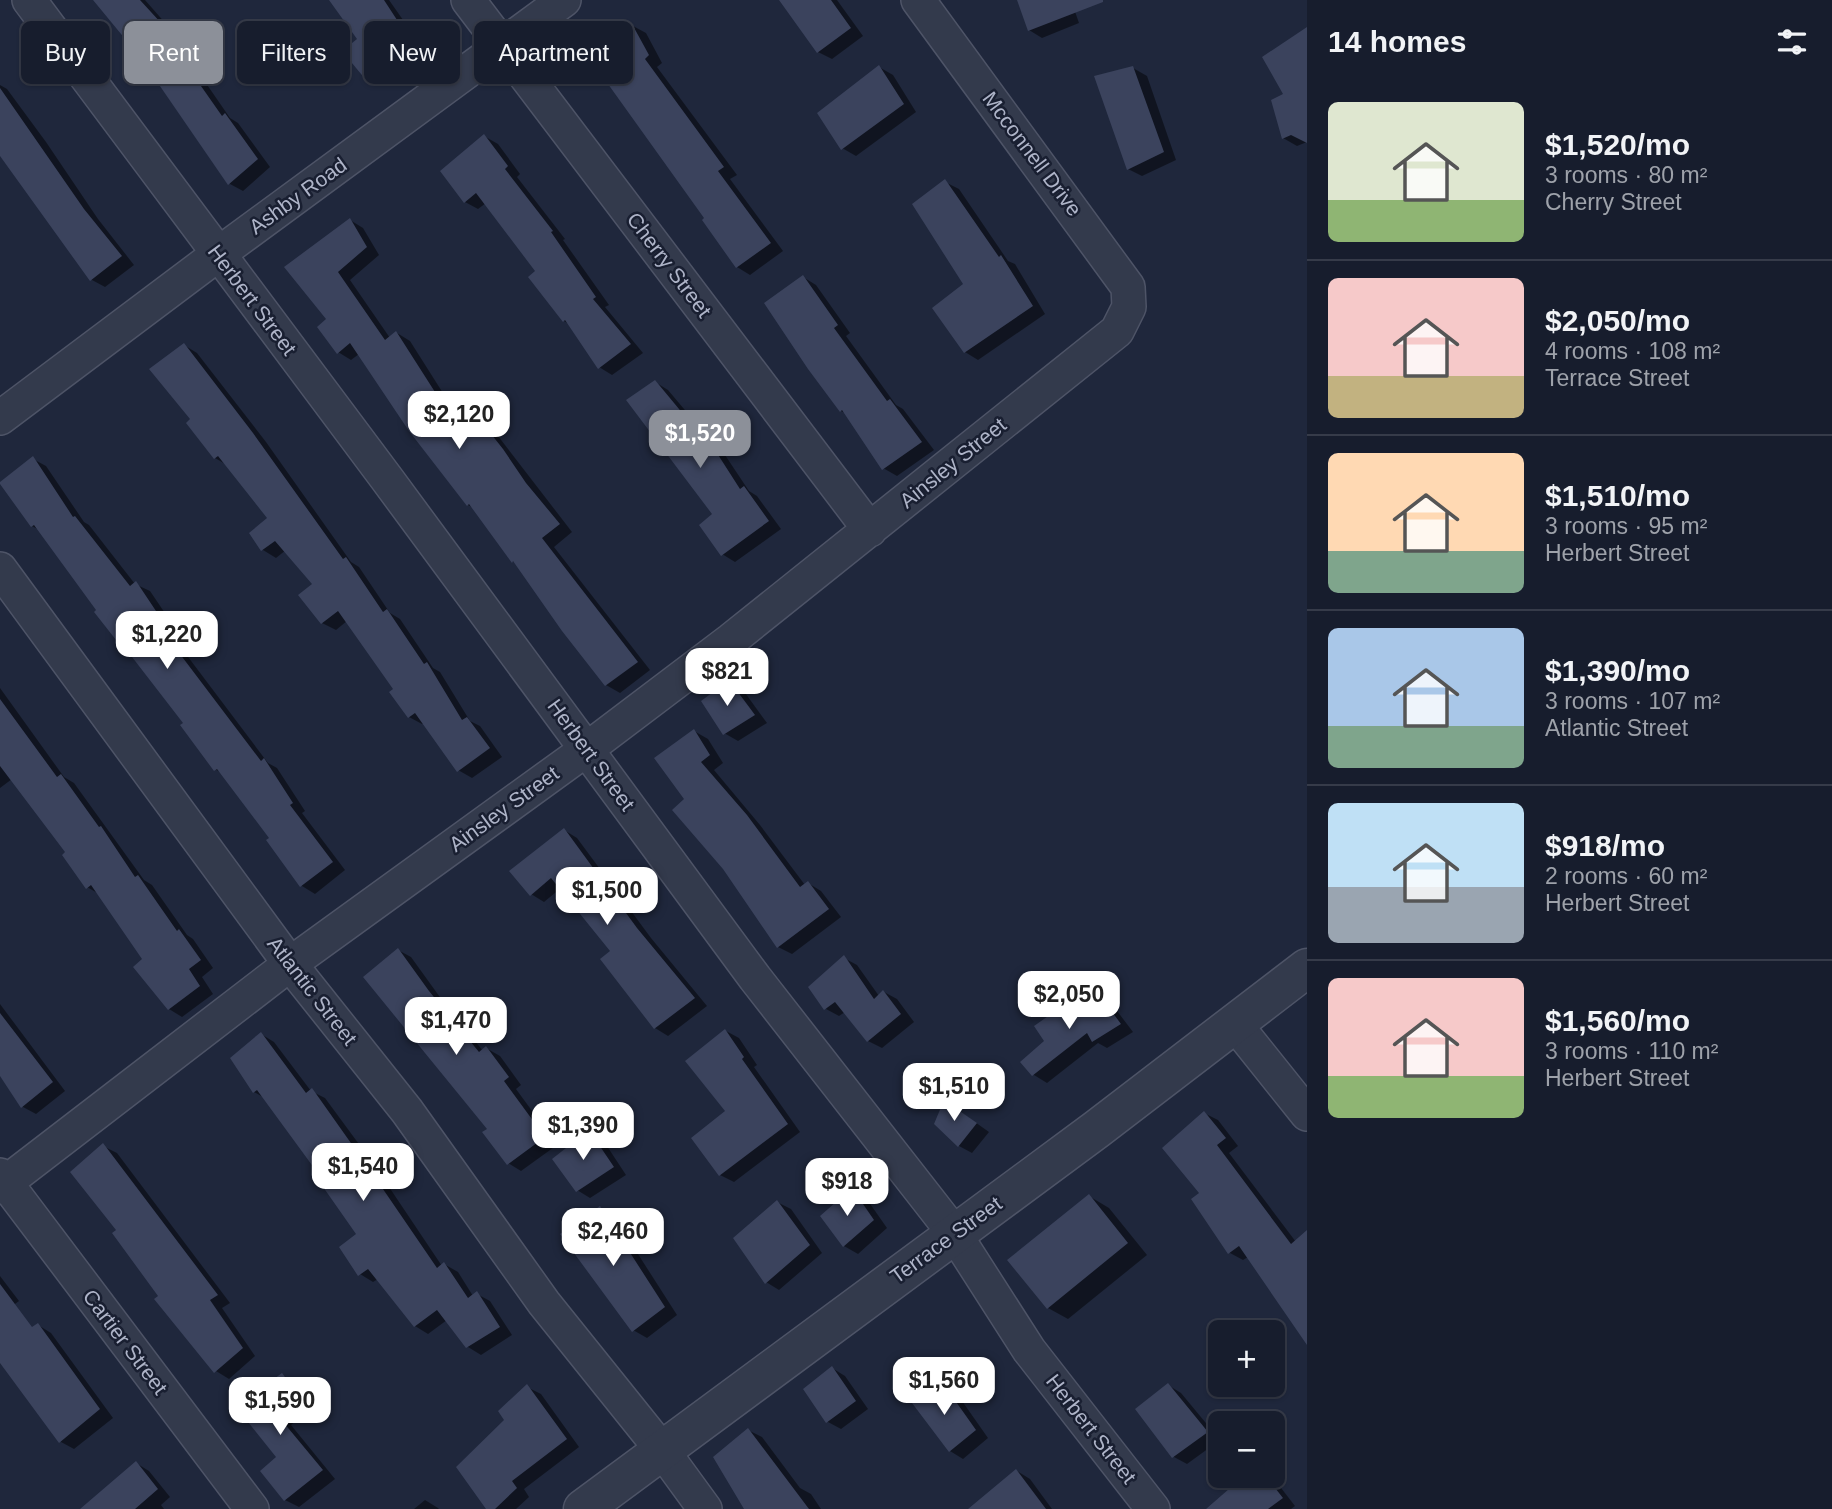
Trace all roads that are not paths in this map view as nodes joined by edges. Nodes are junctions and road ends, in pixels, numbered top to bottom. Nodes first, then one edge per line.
1 (29, 0) edge
2 (468, 0) edge
3 (564, 0) edge
4 (918, 0) edge
5 (484, 21) edge
6 (536, 21) edge
7 (474, 67) edge
8 (532, 84) edge
9 (217, 255) junction
10 (1126, 313) joint
11 (0, 418) edge
12 (870, 530) junction
13 (0, 569) edge
14 (587, 748) junction
15 (290, 964) junction
16 (1307, 968) edge
17 (1236, 1024) junction
18 (1307, 1114) edge
19 (2, 1181) edge
20 (954, 1233) junction
21 (662, 1450) junction
22 (252, 1509) edge
23 (583, 1509) edge
24 (705, 1509) edge
25 (1153, 1509) edge

1 - 9 street, Herbert Street
2 - 5 street, Cherry Street
3 - 6 street, Ashby Road
4 - 10 street, Mcconnell Drive
7 - 9 street, Ashby Road
8 - 12 street, Cherry Street
9 - 11 street, Ashby Road
9 - 14 street, Herbert Street
10 - 12 street, Ainsley Street
12 - 14 street, Ainsley Street
13 - 15 street, Atlantic Street
14 - 15 street, Ainsley Street
14 - 20 street, Herbert Street
15 - 19 street, Ainsley Street
15 - 21 street, Atlantic Street
16 - 17 street, Terrace Street
17 - 18 street
17 - 20 street, Terrace Street
19 - 22 street, Cartier Street
20 - 21 street, Terrace Street
20 - 25 street, Herbert Street
21 - 23 street, Terrace Street
21 - 24 street, Atlantic Street

